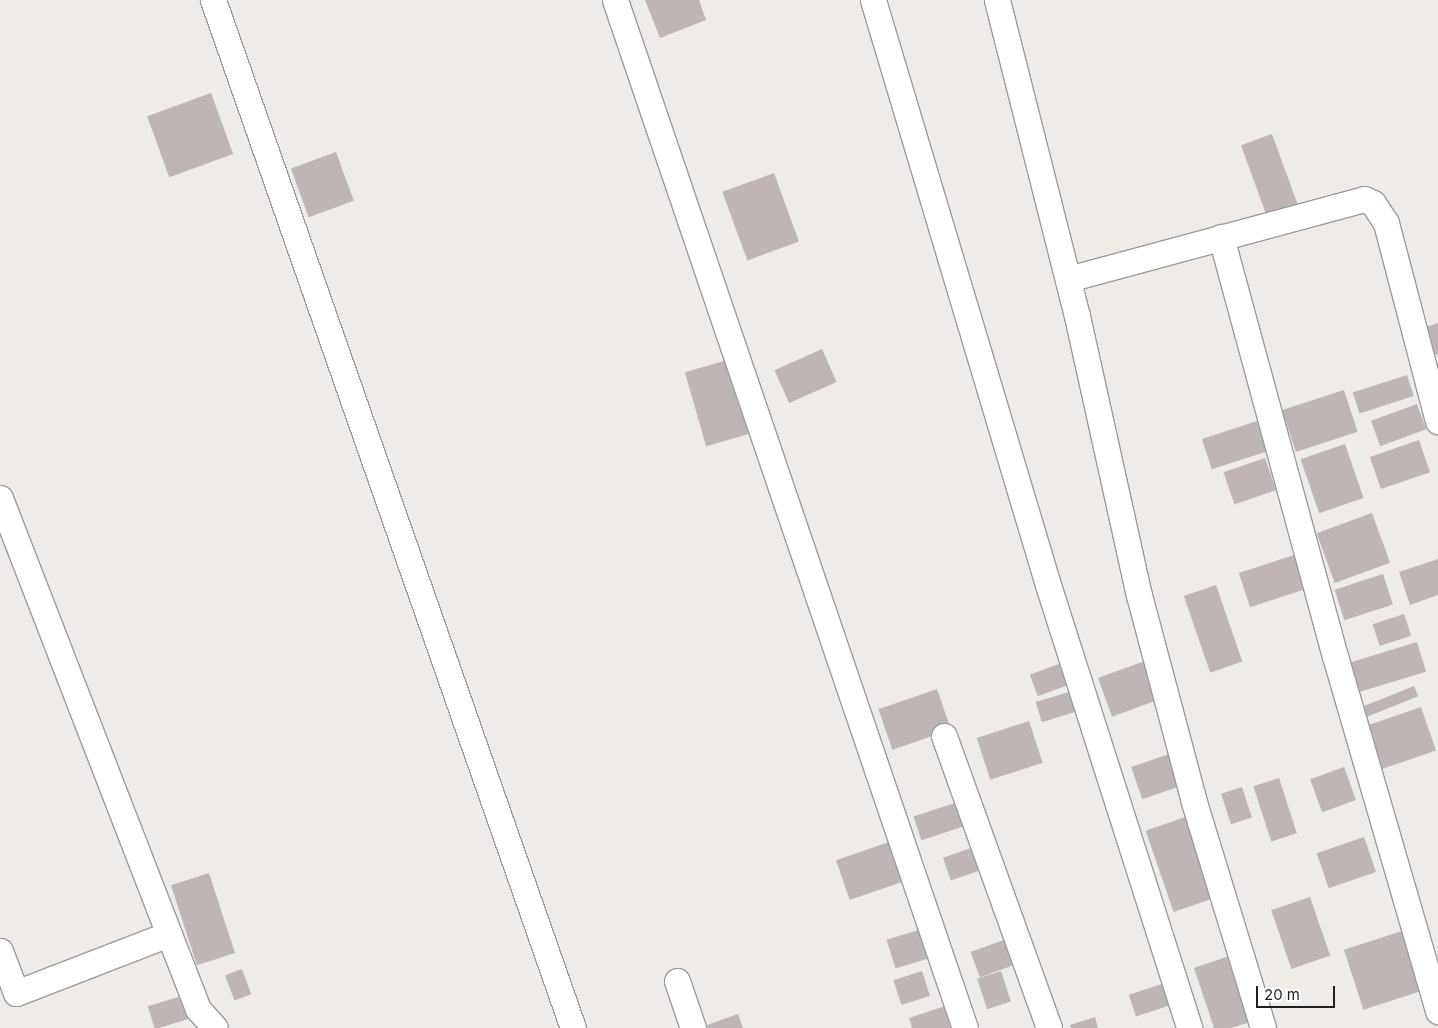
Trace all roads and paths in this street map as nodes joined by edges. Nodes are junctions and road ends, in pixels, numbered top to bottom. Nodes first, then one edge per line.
1 (213, 0) edge
2 (615, 0) edge
3 (873, 0) edge
4 (997, 0) edge
5 (1221, 237) junction
6 (1068, 279) junction
7 (1438, 421) edge
8 (0, 498) edge
9 (944, 736) dead end
10 (169, 934) junction
11 (0, 951) edge
12 (677, 981) dead end
13 (1438, 1011) edge
14 (215, 1028) edge
15 (573, 1028) edge
16 (693, 1028) edge
17 (965, 1028) edge
18 (1049, 1028) edge
19 (1189, 1028) edge
20 (1263, 1028) edge

1 - 15 street
2 - 17 street
3 - 19 street
4 - 6 street
5 - 6 street
5 - 7 street
5 - 13 street
6 - 20 street
8 - 10 street
9 - 18 street
10 - 11 street
10 - 14 street
12 - 16 street

